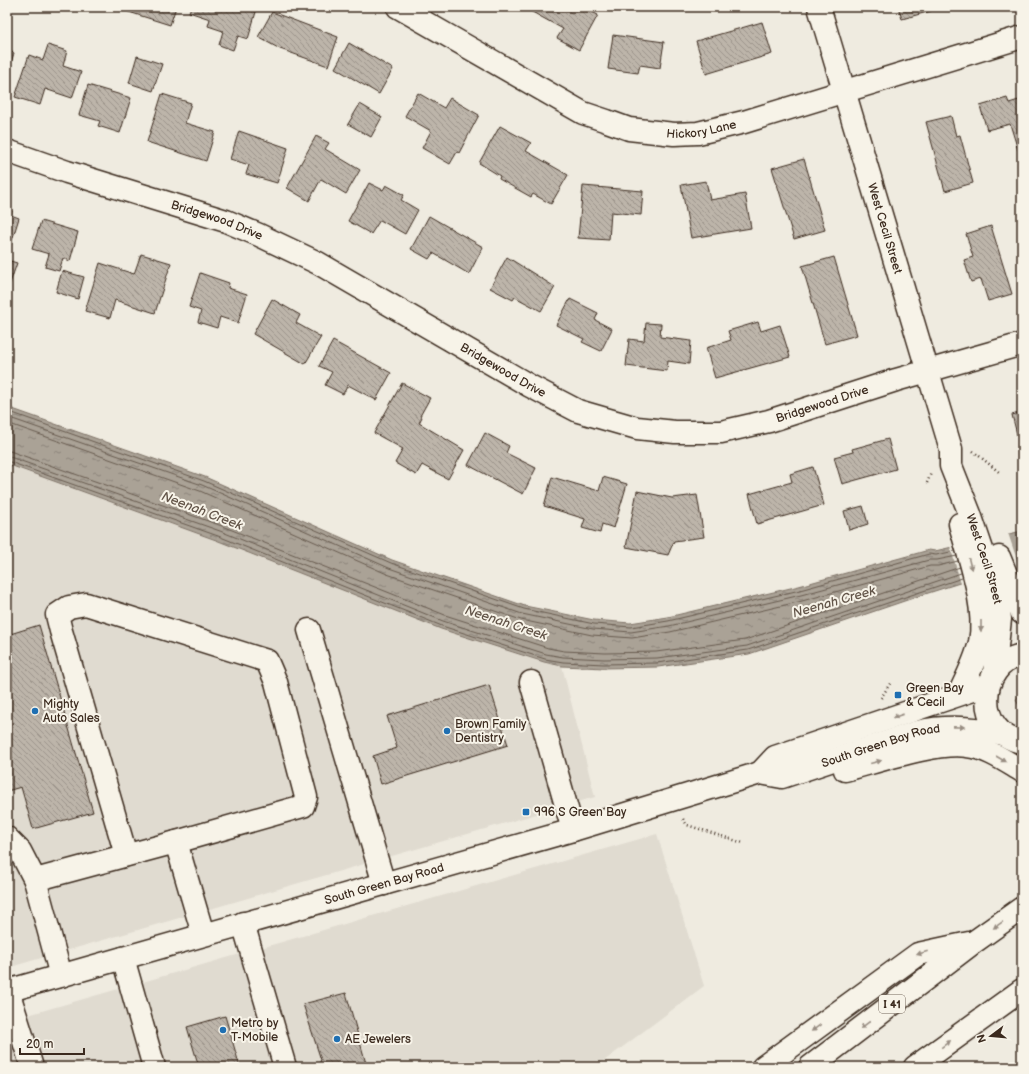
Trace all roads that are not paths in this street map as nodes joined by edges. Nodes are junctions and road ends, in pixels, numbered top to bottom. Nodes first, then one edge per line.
1 (398, 7) edge
2 (819, 7) edge
3 (1022, 37) edge
4 (844, 92) junction
5 (7, 151) edge
6 (1022, 344) edge
7 (928, 372) junction
8 (977, 536) junction
9 (992, 583) junction
10 (1022, 613) edge
11 (310, 630) dead end
12 (1022, 655) edge
13 (991, 679) junction
14 (531, 682) dead end
15 (959, 694) junction
16 (1016, 744) edge
17 (1022, 771) edge
18 (760, 773) junction
19 (782, 777) junction
20 (573, 830) junction
21 (7, 838) edge
22 (176, 842) junction
23 (126, 855) junction
24 (36, 880) junction
25 (384, 884) junction
26 (1022, 908) edge
27 (243, 923) junction
28 (203, 934) junction
29 (974, 942) junction
30 (123, 958) junction
31 (61, 976) junction
32 (1022, 990) edge
33 (7, 991) edge
34 (32, 1067) edge
35 (154, 1067) edge
36 (285, 1067) edge
37 (763, 1067) edge
38 (810, 1067) edge
39 (915, 1067) edge

1 - 4 main road, Hickory Lane
2 - 4 main road, West Cecil Street
3 - 4 main road, Hickory Lane
4 - 7 main road, West Cecil Street
5 - 7 main road, Bridgewood Drive
6 - 7 main road, Bridgewood Drive
7 - 8 main road, West Cecil Street
8 -> 9 main road
8 - 9 main road, West Cecil Street
9 - 10 main road, West Cecil Street
9 - 13 main road, West Cecil Street
9 -> 15 main road
11 - 25 main road
12 - 13 main road
13 - 15 main road, South Green Bay Road
13 - 16 main road, West Cecil Street
14 - 20 main road
15 -> 18 main road, South Green Bay Road
19 -> 16 main road, South Green Bay Road
19 -> 17 main road
18 - 19 main road, South Green Bay Road
18 - 20 main road, South Green Bay Road
20 - 25 main road, South Green Bay Road
21 - 24 main road
22 - 23 main road
22 - 23 main road
22 - 28 main road
23 - 24 main road
24 - 31 main road
25 - 27 main road, South Green Bay Road
26 -> 29 main road, I 41
27 - 28 main road, South Green Bay Road
27 - 36 main road
28 - 30 main road, South Green Bay Road
29 -> 37 main road
29 -> 38 main road, I 41
30 - 31 main road, South Green Bay Road
30 - 35 main road
31 - 33 main road, South Green Bay Road
39 -> 32 main road
33 - 34 main road

